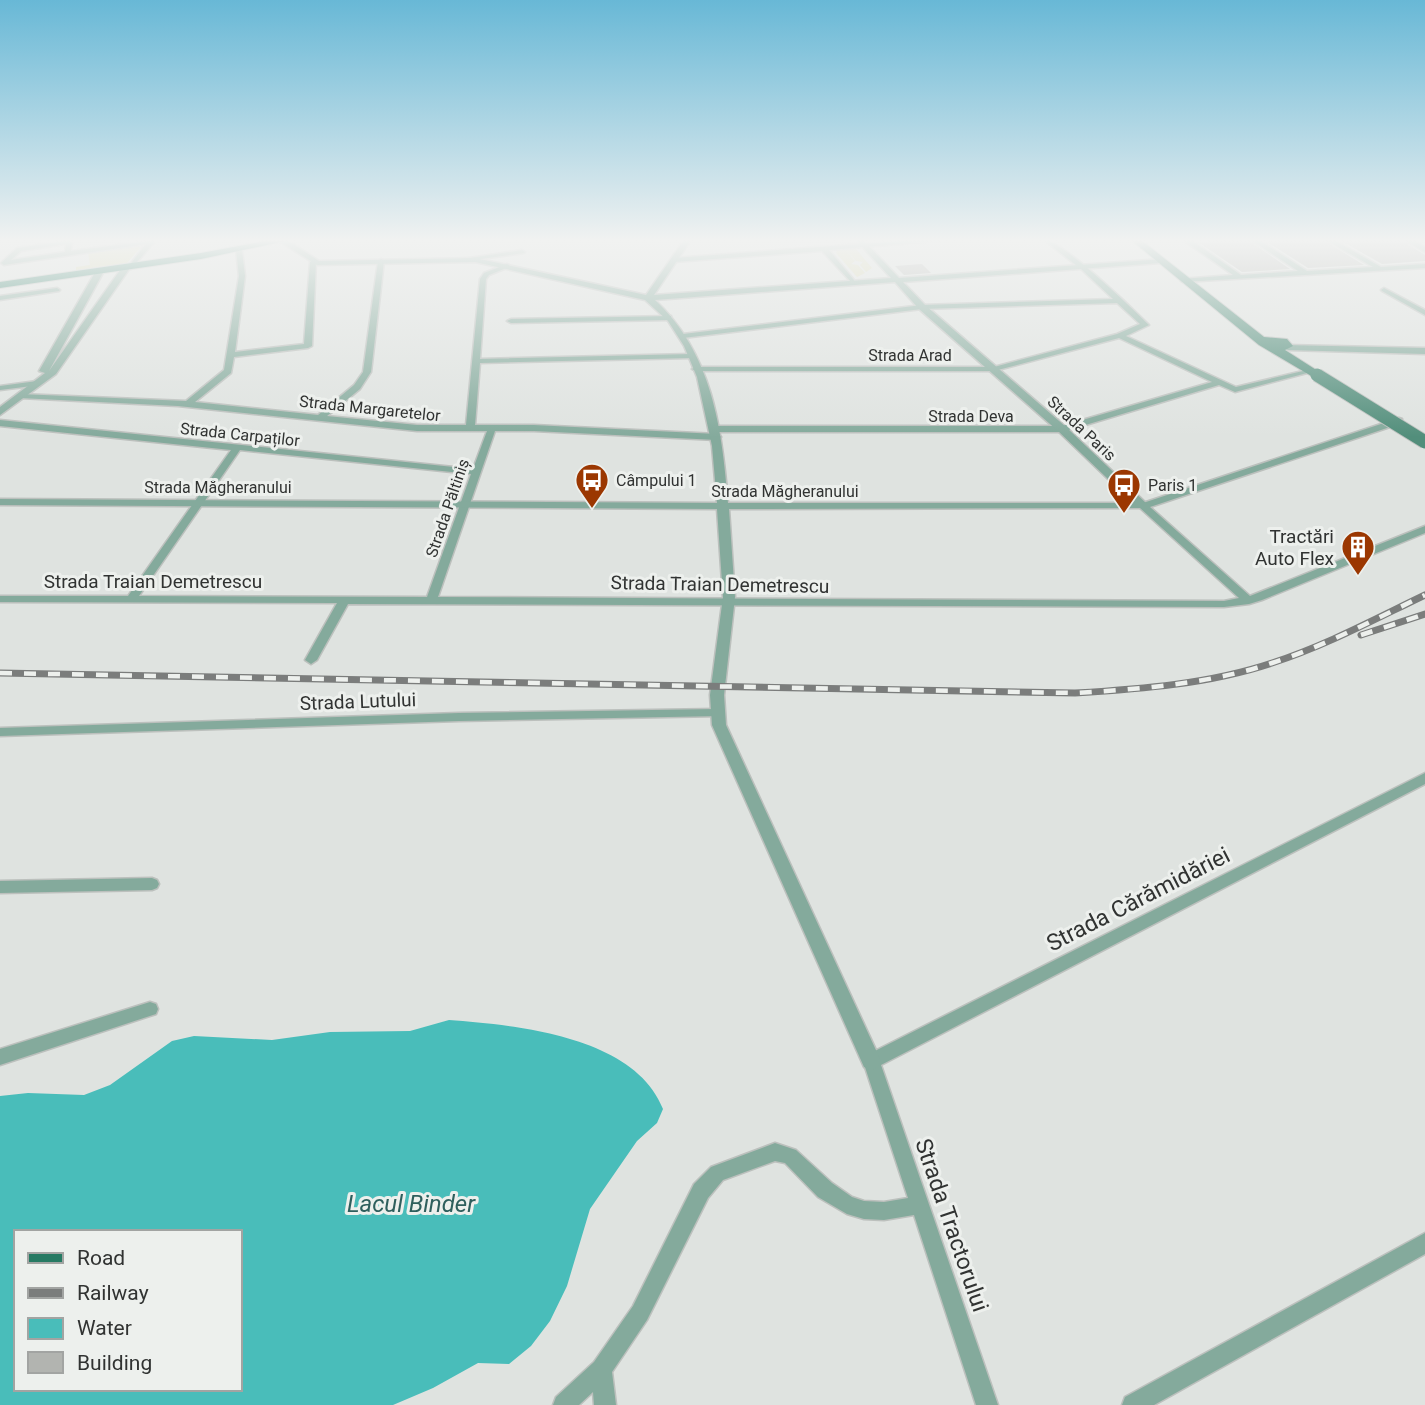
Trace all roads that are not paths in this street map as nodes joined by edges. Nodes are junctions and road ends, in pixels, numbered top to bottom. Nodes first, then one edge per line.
1 (81, 306) edge
2 (101, 306) edge
3 (238, 306) edge
4 (310, 306) edge
5 (375, 306) edge
6 (480, 306) edge
7 (656, 306) edge
8 (970, 306) edge
9 (1126, 306) edge
10 (1216, 306) edge
11 (922, 307) junction
12 (668, 318) junction
13 (511, 321) dead end
14 (683, 336) junction
15 (1120, 336) junction
16 (1279, 346) junction
17 (1425, 351) edge
18 (230, 355) junction
19 (691, 356) junction
20 (475, 362) junction
21 (696, 369) junction
22 (994, 369) junction
23 (1308, 370) junction
24 (37, 383) junction
25 (1218, 383) junction
26 (0, 388) edge
27 (20, 396) junction
28 (188, 404) junction
29 (0, 412) edge
30 (321, 417) junction
31 (1399, 421) junction
32 (0, 423) edge
33 (1388, 424) junction
34 (492, 428) junction
35 (470, 429) junction
36 (1062, 429) junction
37 (716, 433) junction
38 (1425, 440) edge
39 (237, 447) junction
40 (1425, 449) edge
41 (476, 472) junction
42 (0, 502) edge
43 (198, 503) junction
44 (465, 505) junction
45 (723, 506) junction
46 (1143, 506) junction
47 (1425, 529) edge
48 (0, 599) edge
49 (345, 599) junction
50 (432, 599) junction
51 (131, 600) junction
52 (1249, 601) junction
53 (729, 603) junction
54 (312, 660) dead end
55 (717, 713) junction
56 (0, 732) edge
57 (1425, 778) edge
58 (152, 884) dead end
59 (0, 887) edge
60 (150, 1009) dead end
61 (0, 1057) edge
62 (871, 1061) junction
63 (919, 1205) junction
64 (1425, 1243) edge
65 (601, 1369) junction
66 (564, 1405) edge
67 (605, 1405) edge
68 (987, 1405) edge
69 (1133, 1405) edge

1 - 24 street
2 - 24 street
3 - 18 street
4 - 18 street
5 - 30 street
6 - 20 street
7 - 12 street
8 - 11 street
9 - 15 street
10 - 16 main road
11 - 14 street
11 - 22 street, Strada Paris
12 - 13 street
12 - 14 street
14 - 19 street
15 - 22 street, Strada Arad
15 - 25 street
16 - 17 street
16 - 23 main road
18 - 28 street
19 - 20 street
19 - 21 street
20 - 35 street
21 - 22 street, Strada Arad
21 - 37 street
22 - 36 street, Strada Paris
23 - 25 street
23 - 31 street
23 - 33 street
23 - 38 main road, bridge
24 - 26 street
24 - 27 street
25 - 36 street, Strada Deva
27 - 28 street, Strada Margaretelor
27 - 29 street
28 - 30 street, Strada Margaretelor
30 - 35 street, Strada Margaretelor
31 - 33 street
31 - 38 street
32 - 39 street, Strada Carpaților
33 - 40 street
33 - 46 street, Strada Măgheranului
34 - 35 street, Strada Margaretelor
34 - 37 street, Strada Margaretelor
34 - 41 street, Strada Păltiniș
36 - 37 street, Strada Deva
36 - 46 street, Strada Paris
37 - 45 street
39 - 41 street, Strada Carpaților
39 - 43 street
41 - 44 street, Strada Păltiniș
42 - 43 street, Strada Măgheranului
43 - 44 street, Strada Măgheranului
43 - 51 street
44 - 45 street, Strada Măgheranului
44 - 50 street, Strada Păltiniș
45 - 46 street, Strada Măgheranului
45 - 53 street
46 - 52 street, Strada Paris
47 - 52 street, Strada Traian Demetrescu
48 - 51 street, Strada Traian Demetrescu
49 - 50 street, Strada Traian Demetrescu
49 - 51 street, Strada Traian Demetrescu
49 - 54 street
50 - 53 street, Strada Traian Demetrescu
52 - 53 street, Strada Traian Demetrescu
53 - 55 street
55 - 56 street, Strada Lutului
55 - 62 street
57 - 62 street, Strada Cărămidăriei
58 - 59 street
60 - 61 street
62 - 63 street, Strada Tractorului
63 - 65 street
63 - 68 street, Strada Tractorului
64 - 69 street
65 - 66 street
65 - 67 street

